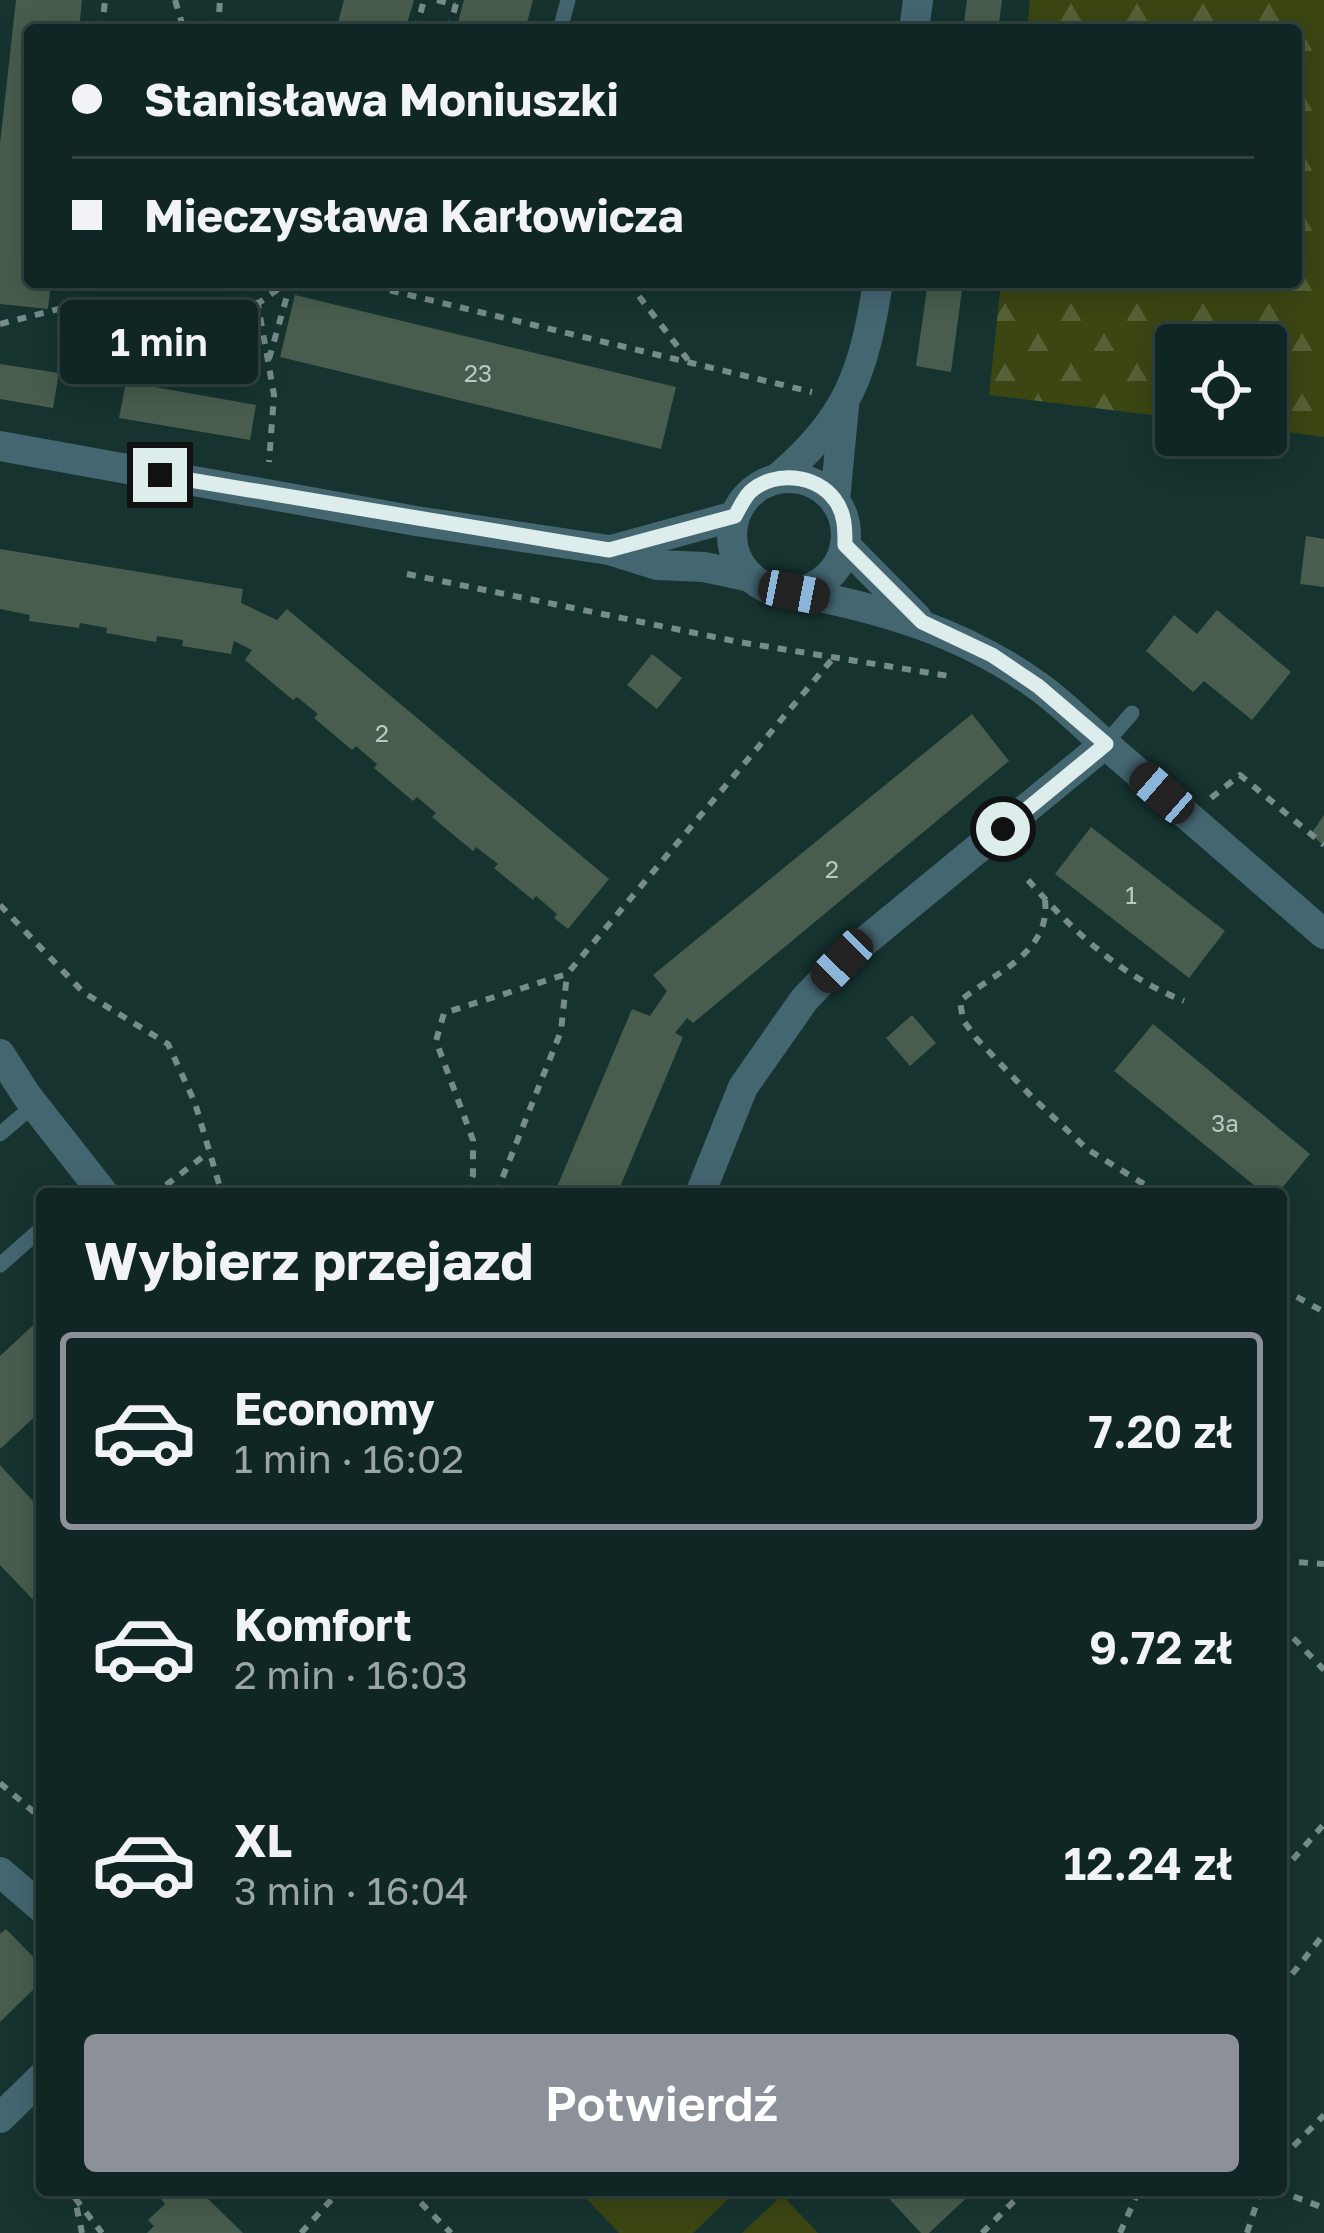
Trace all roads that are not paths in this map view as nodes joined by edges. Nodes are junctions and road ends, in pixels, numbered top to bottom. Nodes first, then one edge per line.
1 (877, 288) edge
2 (832, 400) junction
3 (0, 446) edge
4 (778, 478) junction
5 (835, 500) junction
6 (735, 516) junction
7 (845, 545) junction
8 (609, 550) junction
9 (751, 577) junction
10 (794, 592) junction
11 (922, 622) junction
12 (1132, 713) dead end
13 (1106, 744) junction
14 (1324, 934) edge
15 (0, 1054) edge
16 (34, 1106) junction
17 (0, 1134) edge
18 (91, 1188) edge
19 (702, 1188) edge
20 (36, 1233) edge
21 (0, 1264) edge
22 (0, 1872) edge
23 (36, 1903) edge
24 (36, 2083) edge
25 (0, 2118) edge

1 - 2 street
2 - 4 street
2 - 5 street
3 - 8 street
4 - 5 street
4 - 6 street
5 - 7 street
6 - 8 street
6 - 9 street
7 - 10 street
7 - 11 street
8 - 9 street
9 - 10 street
10 - 11 street
11 - 13 street
12 - 13 lane
13 - 14 street
13 - 19 street
15 - 16 street
16 - 17 lane
16 - 18 street
20 - 21 lane
22 - 23 street
24 - 25 street

